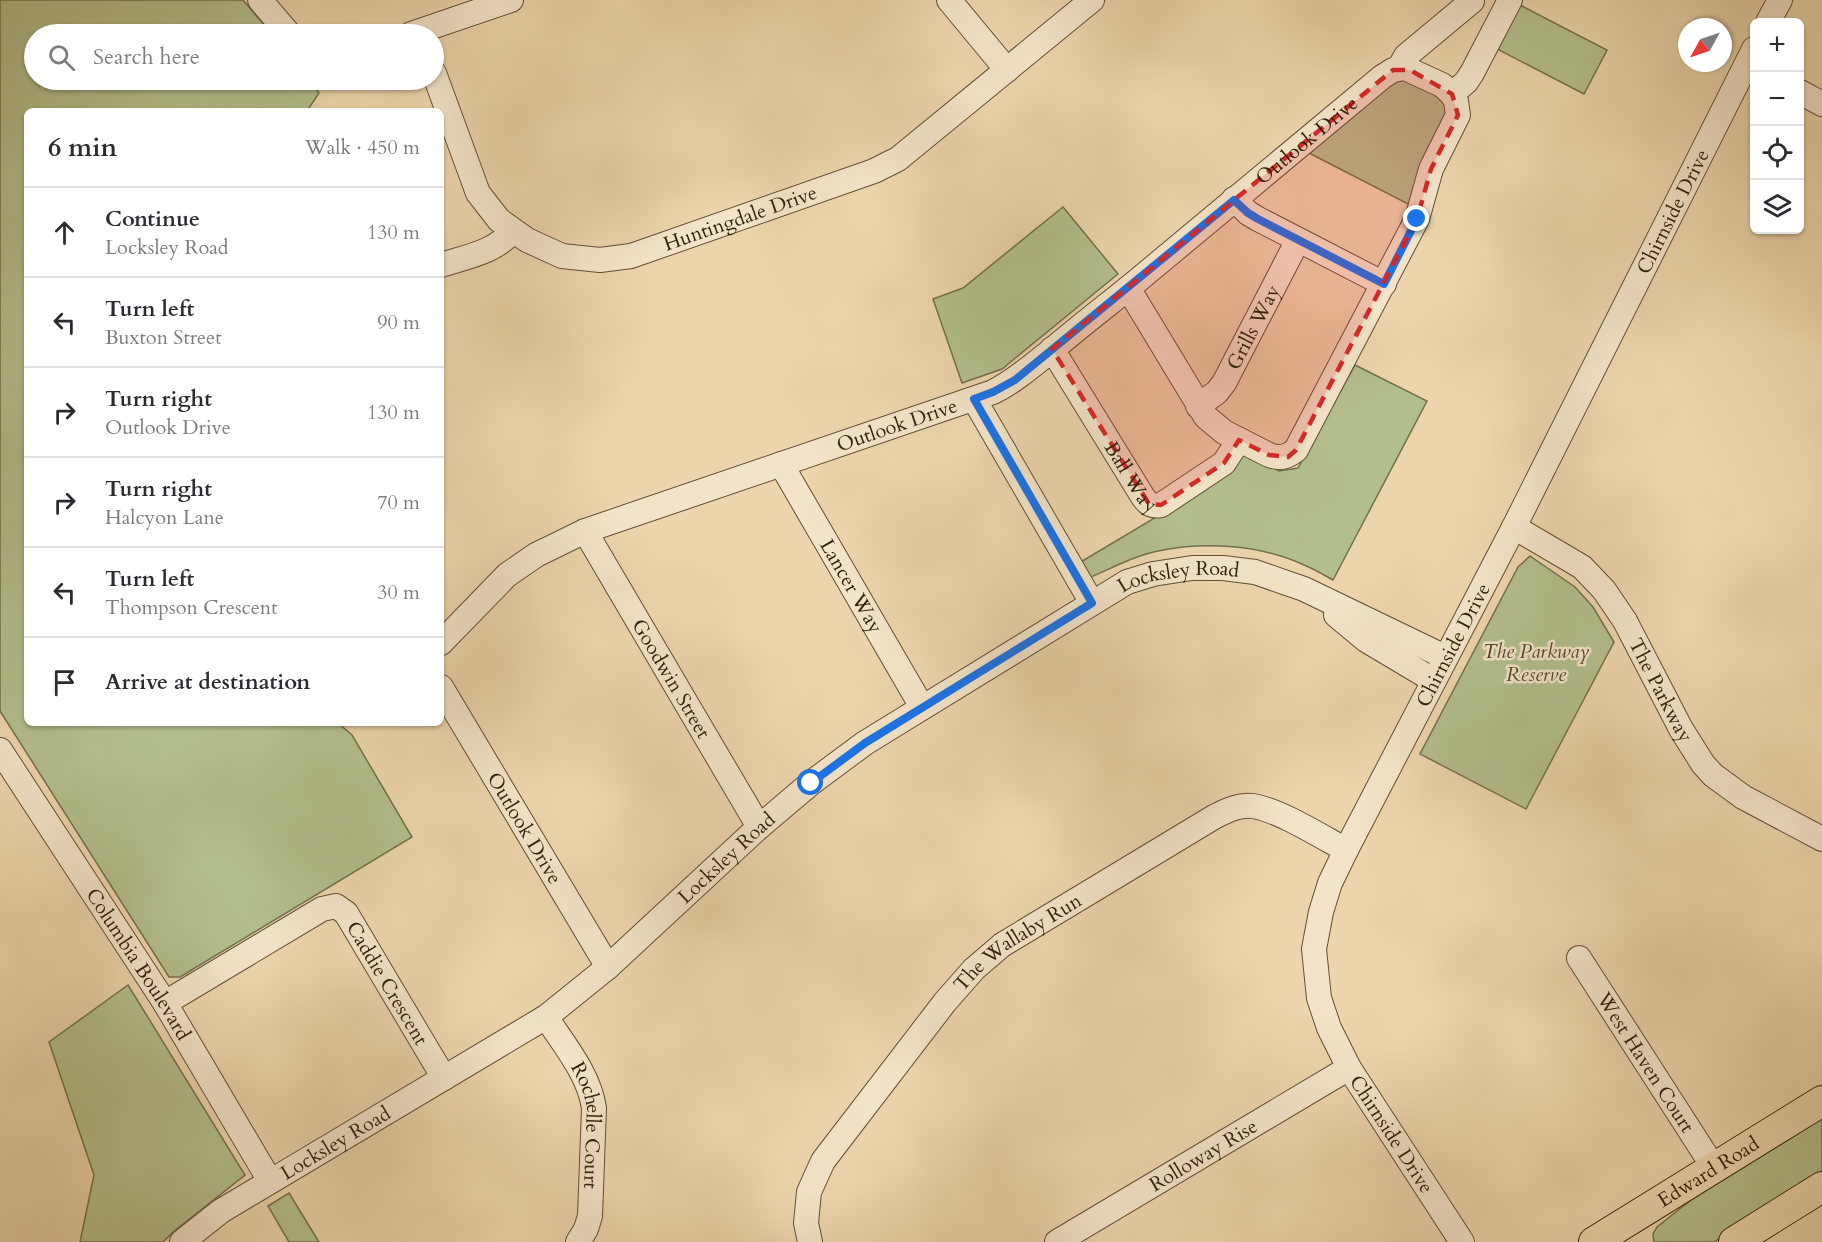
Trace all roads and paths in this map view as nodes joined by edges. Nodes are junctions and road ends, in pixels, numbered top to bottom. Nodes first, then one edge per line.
1 (261, 0) edge
2 (511, 0) edge
3 (950, 0) edge
4 (1092, 0) edge
5 (1510, 0) edge
6 (1780, 0) edge
7 (1472, 1) edge
8 (1770, 18) edge
9 (281, 24) edge
10 (444, 24) edge
11 (1750, 65) edge
12 (1399, 68) junction
13 (1007, 70) junction
14 (440, 90) edge
15 (1452, 94) junction
16 (1804, 94) edge
17 (1822, 104) edge
18 (1234, 200) junction
19 (513, 231) junction
20 (1298, 240) junction
21 (444, 264) edge
22 (1384, 284) junction
23 (1128, 288) junction
24 (1052, 349) junction
25 (974, 399) junction
26 (1198, 406) junction
27 (1239, 440) junction
28 (781, 464) junction
29 (1514, 527) junction
30 (585, 531) junction
31 (1304, 589) junction
32 (1092, 603) junction
33 (444, 640) edge
34 (1445, 657) junction
35 (1433, 680) junction
36 (444, 692) edge
37 (922, 707) junction
38 (0, 750) edge
39 (759, 827) junction
40 (1822, 839) edge
41 (1346, 850) junction
42 (1579, 958) dead end
43 (608, 967) junction
44 (165, 1003) junction
45 (546, 1017) junction
46 (1349, 1068) junction
47 (444, 1078) junction
48 (1822, 1101) edge
49 (1714, 1168) junction
50 (270, 1181) junction
51 (1822, 1187) edge
52 (1632, 1232) edge
53 (182, 1242) edge
54 (578, 1242) edge
55 (810, 1242) edge
56 (1057, 1242) edge
57 (1462, 1242) edge
58 (1594, 1242) edge
59 (1734, 1242) edge

1 - 9 street
2 - 10 street
3 - 13 street
4 - 13 street, Huntingdale Drive
5 - 15 street
6 - 8 street
7 - 12 street, Outlook Drive
11 - 29 street, Chirnside Drive
12 - 15 street
12 - 18 street, Outlook Drive
13 - 19 street, Huntingdale Drive
14 - 19 street, Huntingdale Drive
15 - 22 street
16 - 17 street
18 - 20 street
18 - 23 street, Outlook Drive
19 - 21 street
20 - 22 street
20 - 26 street, Grills Way
22 - 27 street
23 - 24 street, Outlook Drive
23 - 26 street
24 - 25 street, Outlook Drive
24 - 27 street, Ball Way
25 - 28 street, Outlook Drive
25 - 32 street
26 - 27 street
28 - 30 street, Outlook Drive
28 - 37 street, Lancer Way
29 - 34 street, Chirnside Drive
29 - 40 street, The Parkway
30 - 33 street, Outlook Drive
30 - 39 street, Goodwin Street
31 - 32 street, Locksley Road
31 - 34 street, Locksley Road
31 - 35 street, Locksley Road
32 - 37 street, Locksley Road
34 - 35 street, Chirnside Drive
35 - 41 street, Chirnside Drive
36 - 43 street, Outlook Drive
37 - 39 street, Locksley Road
38 - 44 street, Columbia Boulevard
39 - 43 street, Locksley Road
41 - 46 street, Chirnside Drive
41 - 55 street, The Wallaby Run
42 - 49 street, West Haven Court
43 - 45 street, Locksley Road
44 - 47 street, Caddie Crescent
44 - 50 street, Columbia Boulevard
45 - 47 street, Locksley Road
45 - 54 street, Rochelle Court
46 - 56 street, Rolloway Rise
46 - 57 street, Chirnside Drive
47 - 50 street, Locksley Road
48 - 49 main road, Edward Road
49 - 52 main road, Edward Road
50 - 53 street, Locksley Road
51 - 59 main road
52 - 58 main road, Edward Road

